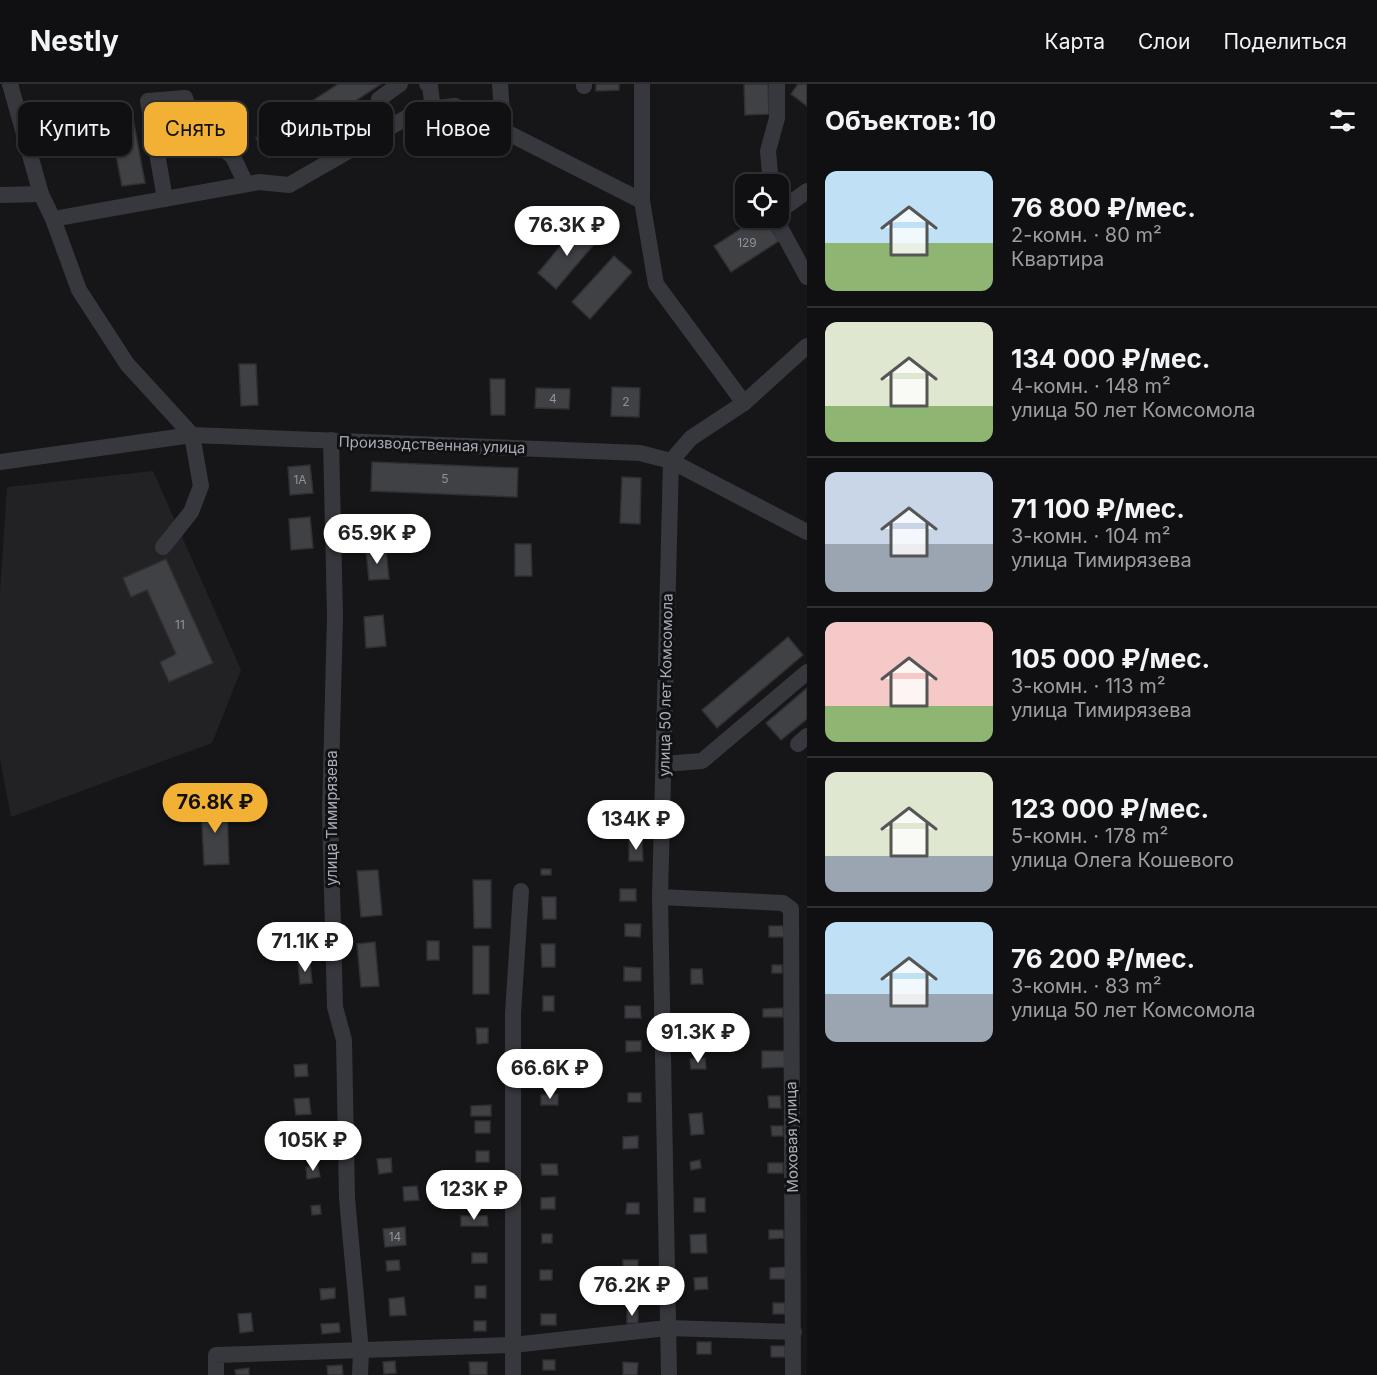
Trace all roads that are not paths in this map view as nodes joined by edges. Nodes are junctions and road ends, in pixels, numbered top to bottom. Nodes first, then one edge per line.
1 (10, 84) edge
2 (400, 84) edge
3 (427, 84) edge
4 (500, 84) edge
5 (642, 84) edge
6 (777, 84) edge
7 (378, 99) dead end
8 (432, 102) edge
9 (501, 102) edge
10 (405, 119) edge
11 (511, 135) edge
12 (770, 174) edge
13 (246, 184) junction
14 (807, 191) edge
15 (41, 194) junction
16 (0, 195) edge
17 (165, 199) junction
18 (642, 201) junction
19 (789, 204) edge
20 (53, 219) junction
21 (780, 228) edge
22 (807, 277) edge
23 (807, 346) edge
24 (744, 403) junction
25 (192, 435) junction
26 (331, 440) junction
27 (671, 460) junction
28 (0, 462) edge
29 (805, 530) edge
30 (163, 547) dead end
31 (807, 672) edge
32 (664, 764) junction
33 (521, 891) dead end
34 (660, 897) junction
35 (667, 1328) junction
36 (794, 1332) junction
37 (513, 1346) junction
38 (361, 1352) junction
39 (216, 1375) edge
40 (360, 1375) edge
41 (513, 1375) edge
42 (669, 1375) edge
43 (794, 1375) edge

1 - 15 street
2 - 7 street
3 - 8 street
4 - 9 street
5 - 18 street
6 - 12 street
10 - 13 street
11 - 18 street
13 - 17 street
13 - 17 street
14 - 19 street
15 - 16 street
15 - 20 street
17 - 20 street
18 - 24 street
20 - 25 street
21 - 22 street
23 - 24 street
24 - 27 street
25 - 26 street, Производственная улица
25 - 28 street, Производственная улица
25 - 30 street
26 - 27 street, Производственная улица
26 - 38 street, улица Тимирязева
27 - 29 street, Производственная улица
27 - 32 street, улица 50 лет Комсомола
31 - 32 street
32 - 34 street, улица 50 лет Комсомола
33 - 37 street
34 - 35 street, улица 50 лет Комсомола
34 - 36 street, Моховая улица
35 - 36 street
35 - 37 street
35 - 42 street, улица 50 лет Комсомола
36 - 43 street, Моховая улица
37 - 38 street
37 - 41 street
38 - 39 street
38 - 40 street, улица Тимирязева

